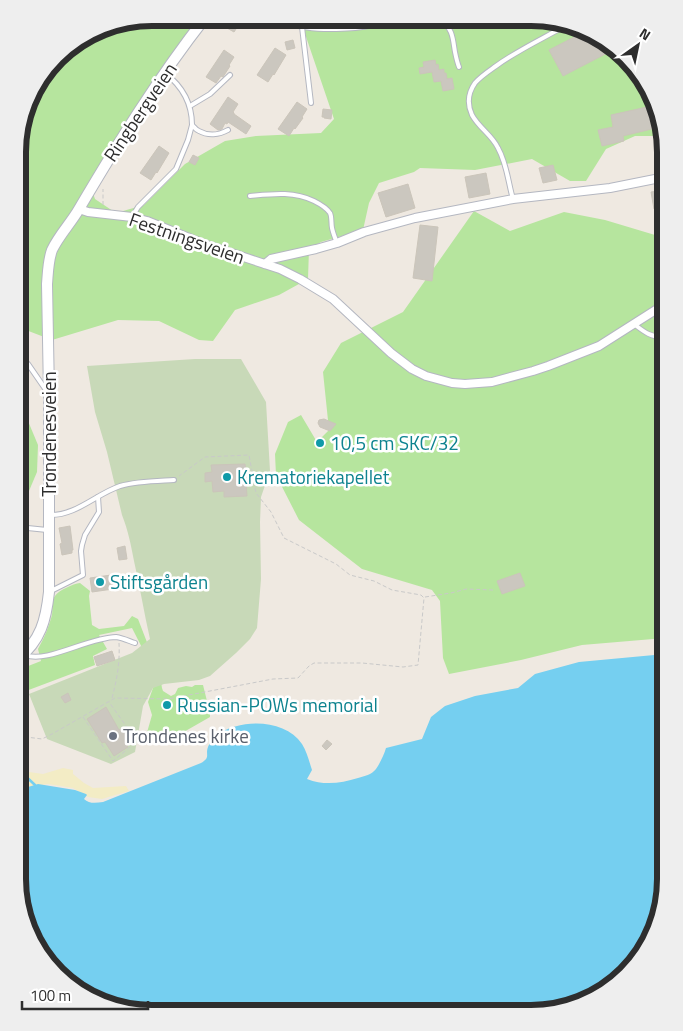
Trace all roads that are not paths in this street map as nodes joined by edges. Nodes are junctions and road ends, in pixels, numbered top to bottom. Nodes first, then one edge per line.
1 (199, 26) edge
2 (298, 26) edge
3 (368, 26) edge
4 (447, 26) edge
5 (302, 27) junction
6 (559, 30) edge
7 (459, 67) dead end
8 (165, 73) junction
9 (230, 75) dead end
10 (312, 103) dead end
11 (190, 106) junction
12 (192, 125) junction
13 (228, 130) dead end
14 (657, 179) edge
15 (250, 196) dead end
16 (513, 199) junction
17 (79, 208) junction
18 (132, 217) junction
19 (337, 242) junction
20 (265, 264) junction
21 (657, 309) edge
22 (634, 324) junction
23 (657, 337) edge
24 (26, 363) edge
25 (50, 394) junction
26 (174, 480) road end
27 (98, 497) junction
28 (49, 514) junction
29 (26, 529) edge
30 (49, 530) junction
31 (49, 592) junction
32 (135, 644) dead end
33 (26, 651) edge
34 (26, 656) edge

1 - 8 main road, Ringbergveien
2 - 5 lane
3 - 5 lane
4 - 7 lane
5 - 10 lane
6 - 16 lane
8 - 11 lane
8 - 17 main road, Ringbergveien
9 - 11 lane
11 - 12 lane
12 - 13 lane
12 - 18 lane
14 - 16 street
15 - 19 lane
16 - 19 street
17 - 18 street, Festningsveien
17 - 25 main road, Trondenesveien
18 - 20 street, Festningsveien
19 - 20 street
20 - 22 street, Festningsveien
21 - 22 street, Festningsveien
22 - 23 lane
24 - 25 lane
25 - 28 main road, Trondenesveien
26 - 27 lane
27 - 28 lane
27 - 31 lane
28 - 30 main road, Trondenesveien
29 - 30 lane
30 - 31 main road, Trondenesveien
31 - 33 main road, Trondenesveien
32 - 34 lane

